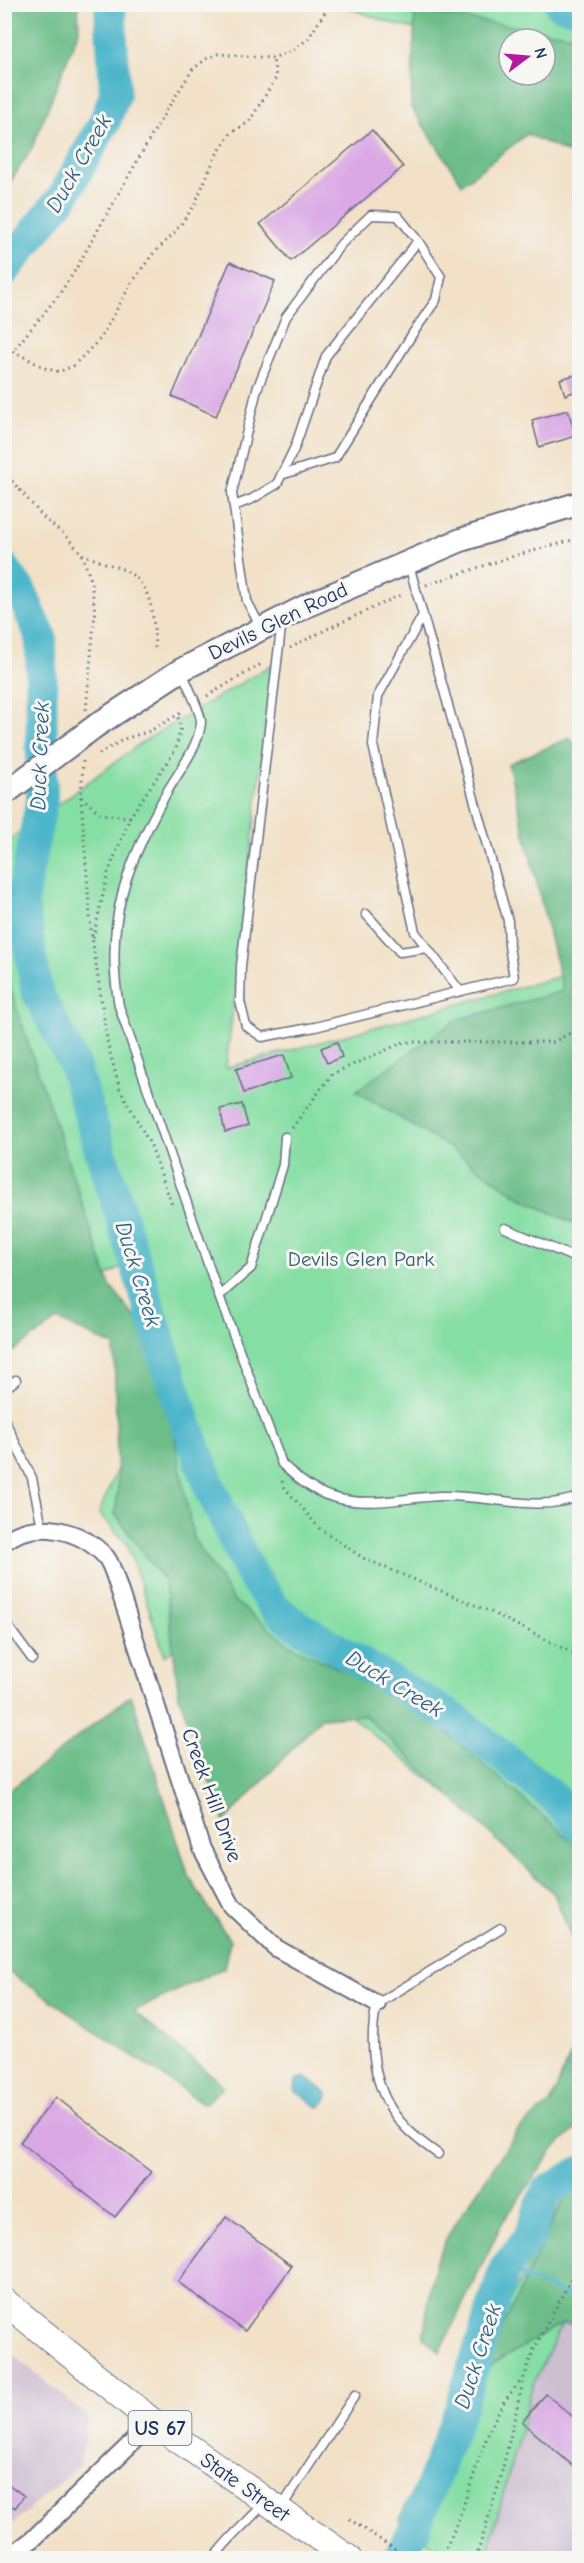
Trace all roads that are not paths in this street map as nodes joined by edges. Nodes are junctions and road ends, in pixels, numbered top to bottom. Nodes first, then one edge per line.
1 (418, 241) junction
2 (280, 475) junction
3 (579, 503) edge
4 (234, 506) junction
5 (408, 561) junction
6 (423, 615) junction
7 (282, 617) junction
8 (261, 628) junction
9 (181, 670) junction
10 (4, 794) edge
11 (366, 914) dead end
12 (427, 948) junction
13 (460, 991) junction
14 (285, 1137) road end
15 (505, 1228) dead end
16 (579, 1260) edge
17 (219, 1296) junction
18 (16, 1380) dead end
19 (4, 1389) edge
20 (4, 1419) edge
21 (579, 1496) edge
22 (42, 1527) junction
23 (4, 1542) edge
24 (4, 1621) edge
25 (32, 1659) dead end
26 (501, 1928) dead end
27 (377, 2004) junction
28 (438, 2154) dead end
29 (4, 2301) edge
30 (355, 2395) dead end
31 (153, 2422) junction
32 (272, 2506) junction
33 (8, 2559) edge
34 (214, 2559) edge
35 (348, 2559) edge

1 - 2 lane
1 - 2 lane
1 - 4 lane
2 - 4 lane
3 - 5 main road, Devils Glen Road
4 - 8 lane
5 - 6 lane
5 - 7 main road, Devils Glen Road
6 - 12 lane
6 - 13 lane
7 - 8 main road, Devils Glen Road
7 - 13 lane
8 - 9 main road, Devils Glen Road
9 - 10 main road, Devils Glen Road, bridge
9 - 17 lane
11 - 12 lane
12 - 13 lane
14 - 17 lane
15 - 16 lane
17 - 21 lane
18 - 19 lane
20 - 22 lane
22 - 23 street
22 - 27 street, Creek Hill Drive
24 - 25 lane
26 - 27 lane
27 - 28 lane
29 - 31 main road, State Street / US 67
30 - 32 lane
31 - 32 main road, State Street / US 67
31 - 33 street
32 - 34 lane
32 - 35 main road, State Street / US 67

